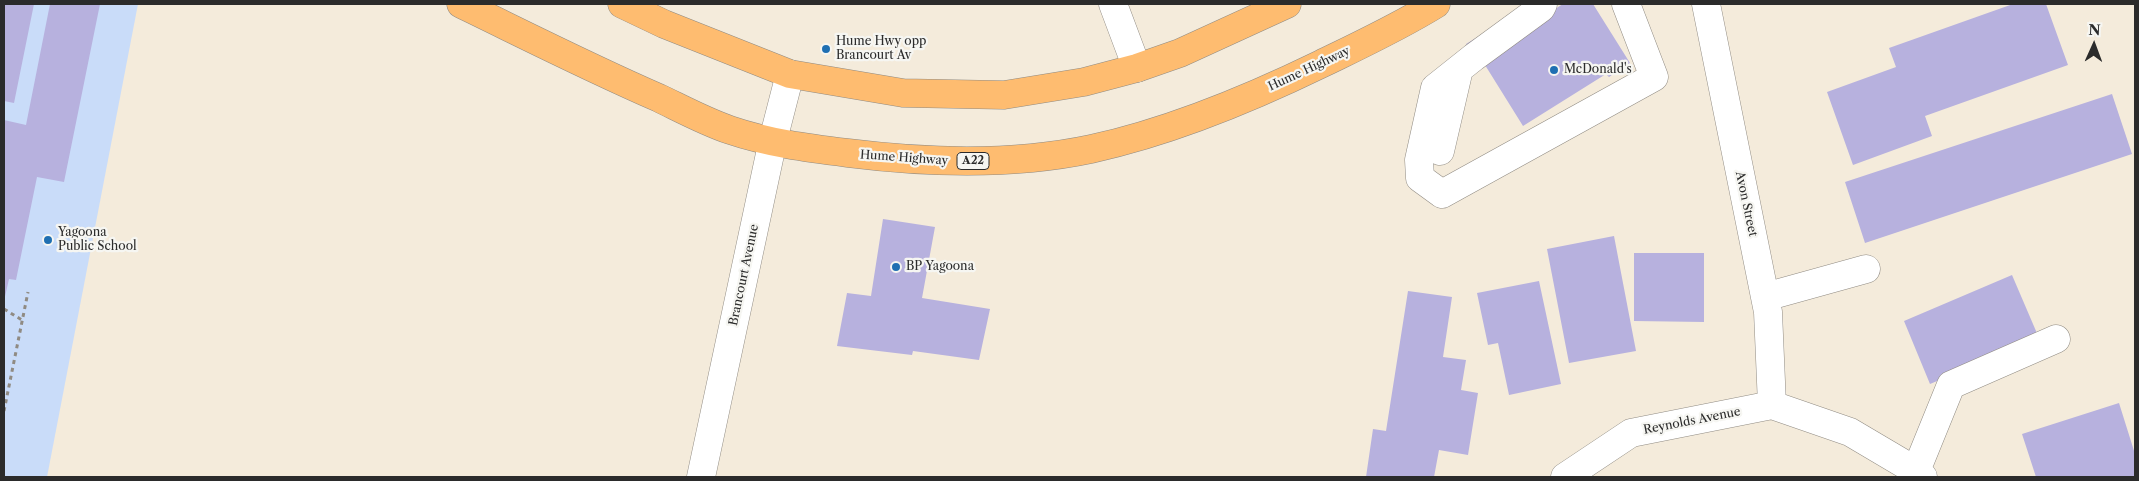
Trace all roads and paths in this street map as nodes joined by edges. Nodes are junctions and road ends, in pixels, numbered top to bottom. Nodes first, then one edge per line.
1 (461, 4) edge
2 (622, 4) edge
3 (1112, 4) edge
4 (1287, 4) edge
5 (1436, 4) edge
6 (1544, 4) edge
7 (1626, 4) edge
8 (1706, 4) edge
9 (1136, 68) junction
10 (790, 74) junction
11 (773, 140) junction
12 (1866, 269) dead end
13 (28, 292) dead end
14 (1765, 297) junction
15 (4, 309) edge
16 (22, 320) junction
17 (2056, 340) dead end
18 (1772, 405) junction
19 (4, 411) edge
20 (1920, 474) edge
21 (702, 477) edge
22 (1565, 477) edge

1 - 11 highway, Hume Highway / A22
2 - 10 highway
3 - 9 street
4 - 9 highway
5 - 11 highway, Hume Highway / A22
6 - 7 street
8 - 14 street, Avon Street
9 - 10 highway
10 - 11 street, Brancourt Avenue
11 - 21 street, Brancourt Avenue
12 - 14 street
13 - 16 path
14 - 18 street, Avon Street
15 - 16 path
16 - 19 path
17 - 20 street
18 - 20 street
18 - 22 street, Reynolds Avenue

